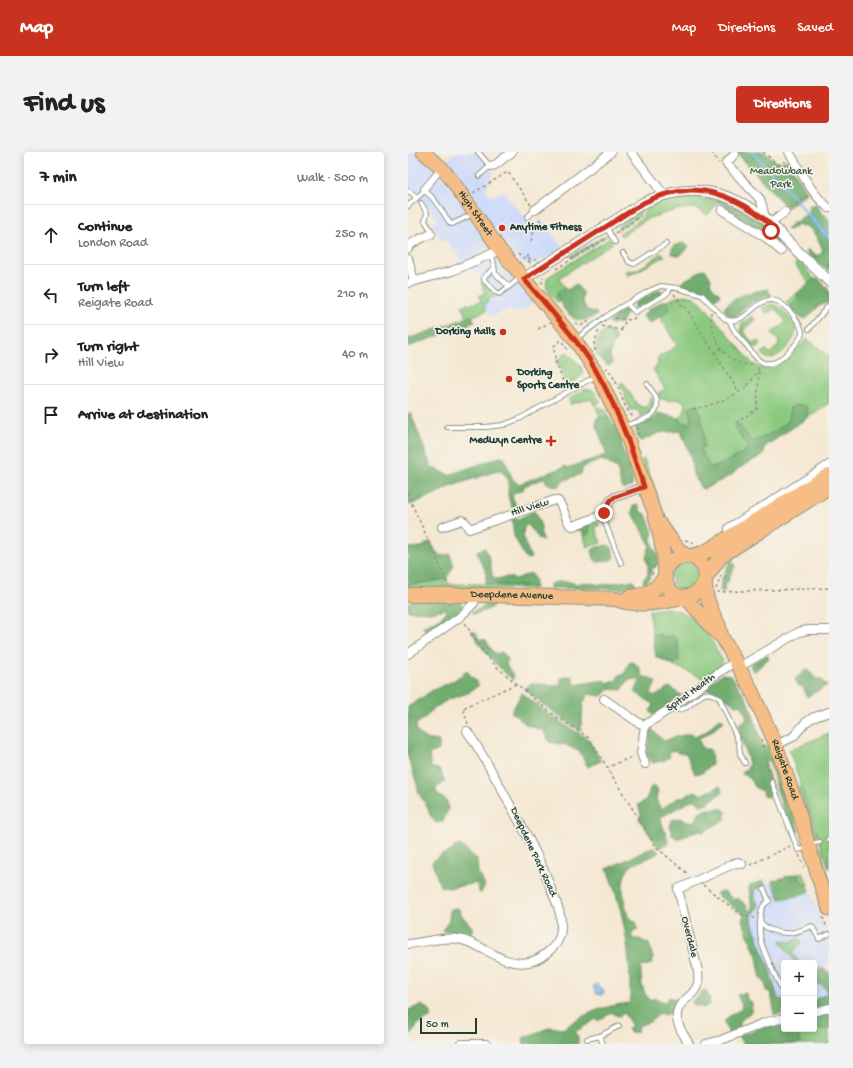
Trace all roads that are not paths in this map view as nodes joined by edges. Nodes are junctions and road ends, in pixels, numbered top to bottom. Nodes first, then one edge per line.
1 (423, 152) edge
2 (478, 152) edge
3 (512, 152) edge
4 (611, 152) edge
5 (631, 152) edge
6 (735, 154) dead end
7 (789, 156) edge
8 (490, 166) junction
9 (442, 168) junction
10 (479, 176) dead end
11 (408, 191) edge
12 (424, 191) junction
13 (663, 195) junction
14 (416, 199) junction
15 (421, 203) dead end
16 (408, 206) edge
17 (829, 208) edge
18 (535, 210) joint
19 (722, 210) dead end
20 (788, 210) road end
21 (475, 212) junction
22 (527, 217) dead end
23 (769, 223) junction
24 (608, 231) junction
25 (431, 234) joint
26 (765, 237) junction
27 (615, 242) dead end
28 (666, 244) dead end
29 (408, 248) edge
30 (781, 252) dead end
31 (495, 253) junction
32 (623, 253) dead end
33 (408, 258) edge
34 (494, 268) junction
35 (523, 278) junction
36 (411, 282) edge
37 (826, 284) edge
38 (510, 286) junction
39 (668, 287) junction
40 (627, 304) junction
41 (829, 305) edge
42 (730, 321) junction
43 (809, 329) dead end
44 (575, 340) junction
45 (598, 375) junction
46 (647, 384) dead end
47 (623, 426) junction
48 (447, 427) dead end
49 (829, 465) edge
50 (829, 474) edge
51 (644, 487) junction
52 (829, 487) edge
53 (602, 515) junction
54 (655, 516) junction
55 (442, 527) dead end
56 (729, 537) junction
57 (689, 556) junction
58 (621, 563) dead end
59 (665, 575) junction
60 (709, 584) junction
61 (477, 594) junction
62 (408, 595) edge
63 (684, 597) junction
64 (616, 600) junction
65 (829, 630) edge
66 (722, 637) junction
67 (408, 654) edge
68 (738, 664) junction
69 (604, 699) dead end
70 (674, 706) junction
71 (829, 712) edge
72 (645, 725) junction
73 (467, 731) road end
74 (776, 745) junction
75 (745, 763) dead end
76 (645, 764) dead end
77 (772, 782) road end
78 (808, 844) junction
79 (742, 864) road end
80 (764, 889) dead end
81 (829, 909) edge
82 (760, 921) junction
83 (829, 934) edge
84 (408, 944) edge
85 (781, 988) edge
86 (829, 1008) edge
87 (817, 1011) edge
88 (781, 1019) edge
89 (619, 1026) dead end
90 (600, 1036) junction
91 (587, 1039) dead end
92 (461, 1044) edge
93 (486, 1044) edge
94 (603, 1044) edge
95 (689, 1044) edge
96 (706, 1044) edge

1 - 9 main road, High Street
2 - 8 lane
3 - 8 street
4 - 18 street
5 - 13 street
6 - 23 street
7 - 17 street
8 - 10 lane
9 - 12 street
9 - 21 main road, High Street
11 - 14 lane
12 - 14 lane
12 - 21 lane
13 - 23 street
13 - 24 street
14 - 16 lane
15 - 25 lane
18 - 22 lane
19 - 26 street
20 - 23 street
21 - 31 main road, High Street
23 - 26 street
23 - 37 street
24 - 27 lane
24 - 35 street
25 - 29 street
26 - 30 street
28 - 32 lane
31 - 34 lane
31 - 35 main road, High Street
31 - 36 street
33 - 36 street
34 - 38 lane
34 - 38 lane
35 - 38 lane
35 - 44 main road
39 - 40 lane
39 - 40 lane
39 - 42 lane
40 - 44 lane
41 - 43 lane
42 - 42 lane
44 - 45 main road
45 - 47 main road
45 - 48 lane
46 - 47 lane
47 - 51 main road
49 - 56 street
50 - 56 highway
51 - 53 street
51 - 54 main road
52 - 60 highway
53 - 55 street, Hill View
53 - 58 lane
54 - 57 main road
54 - 59 main road
56 - 57 highway
57 - 59 highway
57 - 60 highway
59 - 63 highway
59 - 64 highway
60 - 63 highway
60 - 66 main road, Reigate Road
61 - 62 highway, Deepdene Avenue
61 - 64 highway, Deepdene Avenue
61 - 67 street
63 - 64 highway
63 - 66 main road, Reigate Road
65 - 68 street, Spital Heath
66 - 68 main road, Reigate Road
68 - 70 street, Spital Heath
68 - 74 main road, Reigate Road
69 - 72 street
70 - 72 street, Spital Heath
70 - 75 lane
71 - 74 street
72 - 76 street
73 - 84 street, Deepdene Park Road
74 - 78 main road, Reigate Road
77 - 78 lane
78 - 81 main road, Reigate Road
79 - 95 street, Overdale
80 - 82 lane
82 - 83 lane
82 - 85 lane
86 - 87 street
88 - 96 street
89 - 90 lane
90 - 91 lane
90 - 94 lane
92 - 93 street

